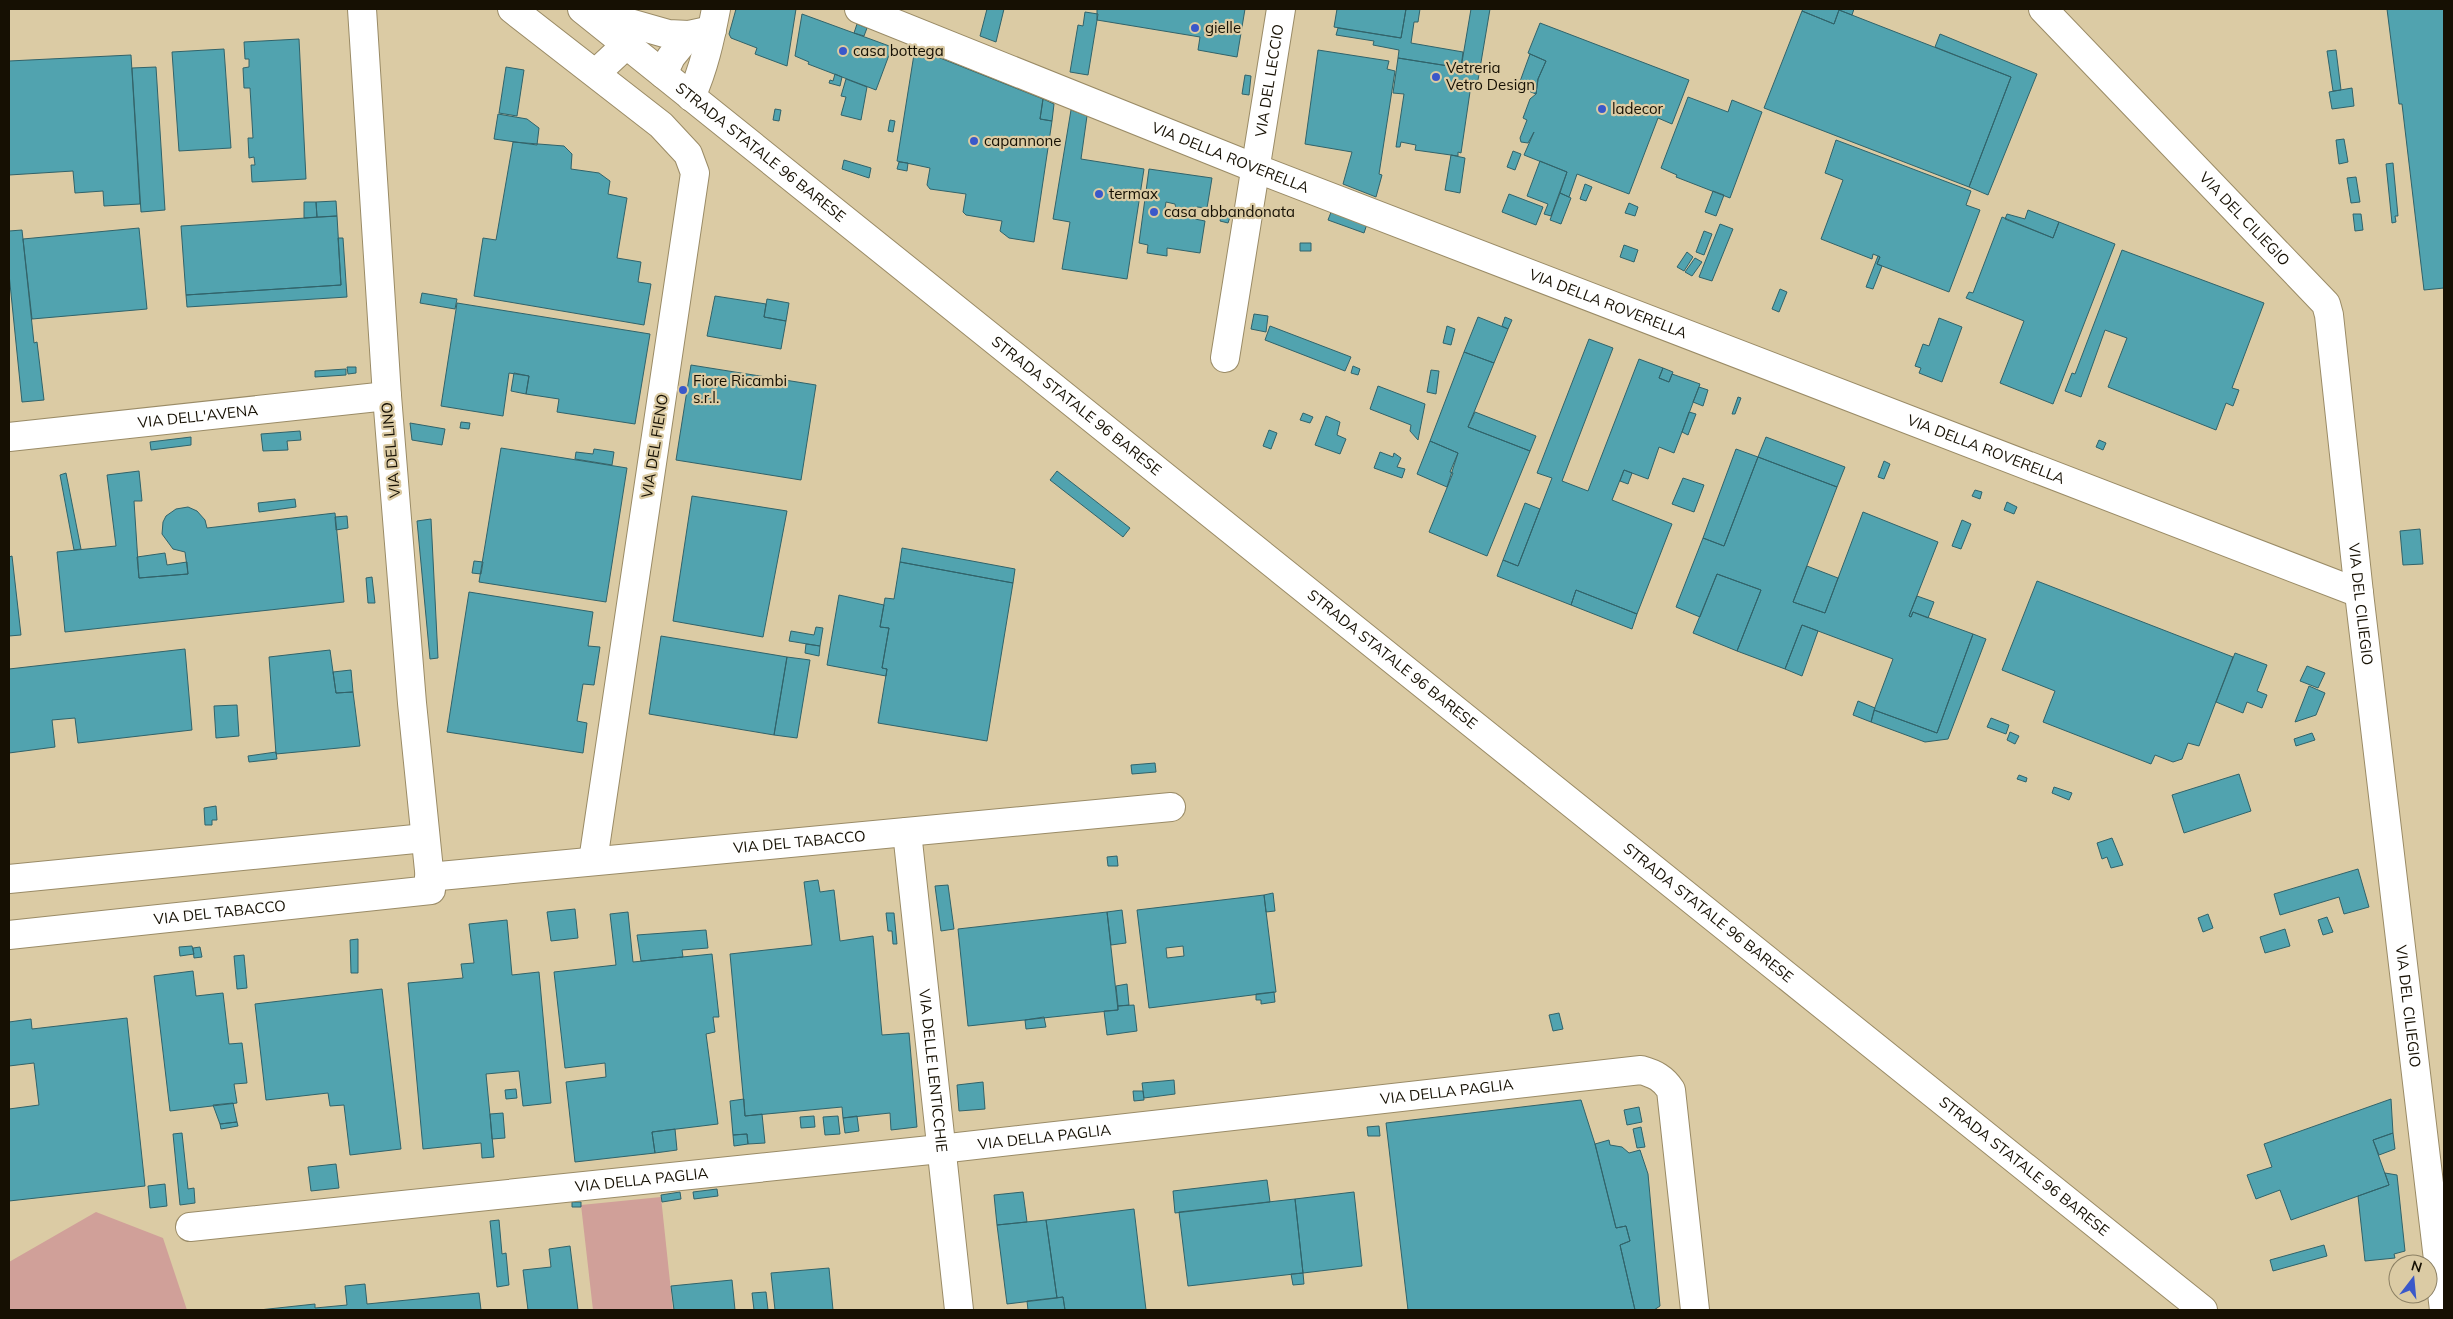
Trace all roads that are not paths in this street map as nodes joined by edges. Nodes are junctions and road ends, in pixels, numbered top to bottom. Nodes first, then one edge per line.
1 (362, 9) edge
2 (512, 9) edge
3 (859, 9) edge
4 (1281, 9) edge
5 (2043, 9) edge
6 (583, 10) edge
7 (705, 25) edge
8 (626, 45) junction
9 (596, 73) junction
10 (663, 74) junction
11 (691, 97) junction
12 (1255, 168) junction
13 (1225, 358) dead end
14 (386, 396) junction
15 (9, 437) edge
16 (2359, 593) junction
17 (1171, 807) dead end
18 (907, 832) junction
19 (425, 838) junction
20 (593, 861) junction
21 (9, 879) edge
22 (430, 884) junction
23 (9, 934) edge
24 (940, 1149) junction
25 (190, 1227) dead end
26 (2177, 1300) edge
27 (959, 1310) edge
28 (1695, 1310) edge
29 (2203, 1310) edge
30 (2444, 1310) edge

1 - 14 street, VIA DEL LINO
2 - 9 street, VIA DEL FIENO
3 - 12 street, VIA DELLA ROVERELLA
4 - 12 street, VIA DEL LECCIO
5 - 16 street, VIA DEL CILIEGIO
6 - 7 street
6 - 8 street, STRADA STATALE 96 BARESE
7 - 10 street
7 - 11 street
8 - 9 street
8 - 10 street, STRADA STATALE 96 BARESE
9 - 20 street, VIA DEL FIENO
10 - 11 street, STRADA STATALE 96 BARESE
11 - 26 street, STRADA STATALE 96 BARESE
12 - 13 street, VIA DEL LECCIO
12 - 16 street, VIA DELLA ROVERELLA
14 - 15 street, VIA DELL'AVENA
14 - 19 street, VIA DEL LINO
16 - 30 street, VIA DEL CILIEGIO
17 - 18 street, VIA DEL TABACCO
18 - 20 street, VIA DEL TABACCO
18 - 24 street, VIA DELLE LENTICCHIE
19 - 21 street
19 - 22 street, VIA DEL LINO
20 - 22 street, VIA DEL TABACCO
22 - 23 street, VIA DEL TABACCO
24 - 25 street, VIA DELLA PAGLIA
24 - 27 street, VIA DELLE LENTICCHIE
24 - 28 street, VIA DELLA PAGLIA
26 - 29 street, STRADA STATALE 96 BARESE

